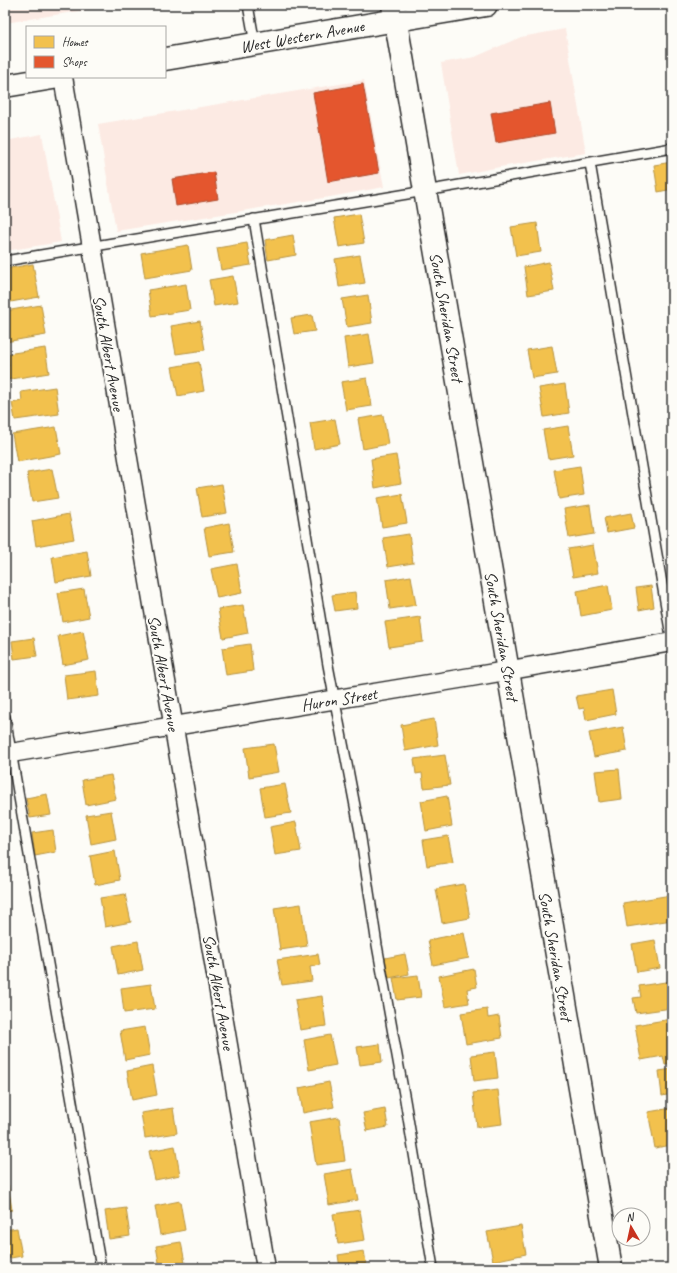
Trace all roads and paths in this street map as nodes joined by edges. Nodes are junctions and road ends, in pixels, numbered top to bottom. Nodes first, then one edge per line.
1 (248, 5) edge
2 (486, 5) edge
3 (394, 12) edge
4 (255, 44) junction
5 (166, 59) edge
6 (53, 78) edge
7 (63, 78) edge
8 (5, 86) edge
9 (672, 148) edge
10 (590, 163) junction
11 (425, 191) junction
12 (254, 219) junction
13 (91, 247) junction
14 (5, 261) edge
15 (672, 642) edge
16 (509, 671) junction
17 (336, 699) junction
18 (5, 717) edge
19 (174, 725) junction
20 (8, 753) edge
21 (101, 1268) edge
22 (266, 1268) edge
23 (433, 1268) edge
24 (611, 1268) edge

1 - 4 lane
2 - 3 street, West Western Avenue
3 - 4 street, West Western Avenue
3 - 11 street, South Sheridan Street
4 - 5 street, West Western Avenue
6 - 8 street
7 - 13 street, South Albert Avenue
9 - 10 lane
10 - 11 lane
10 - 15 lane
11 - 12 lane
11 - 16 street, South Sheridan Street
12 - 13 lane
12 - 17 lane
13 - 14 lane
13 - 19 street, South Albert Avenue
15 - 16 street, Huron Street
16 - 17 street, Huron Street
16 - 24 street, South Sheridan Street
17 - 19 street, Huron Street
17 - 23 lane
18 - 20 lane
19 - 20 street, Huron Street
19 - 22 street, South Albert Avenue
20 - 21 lane

